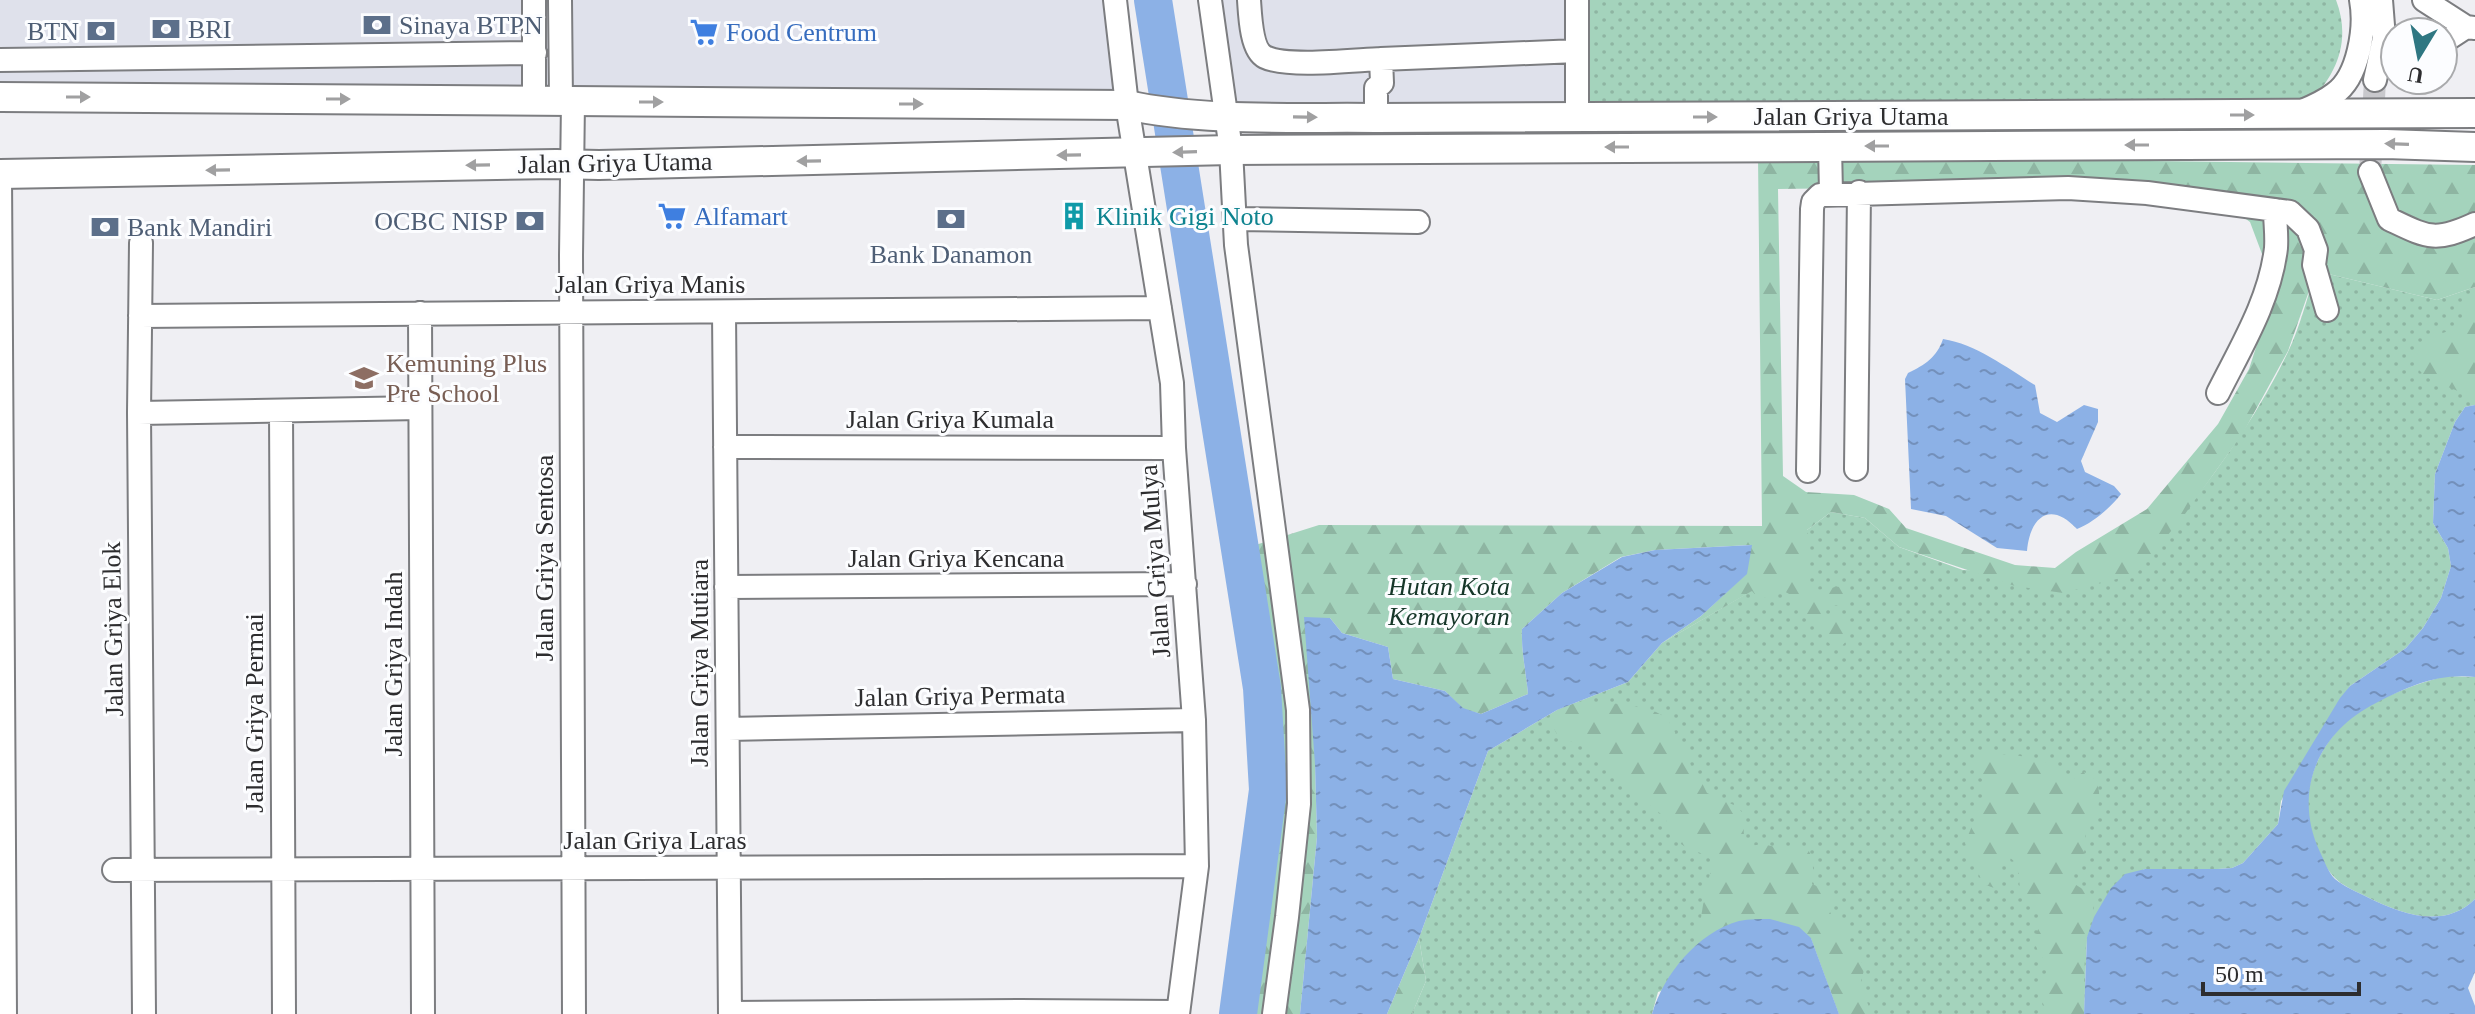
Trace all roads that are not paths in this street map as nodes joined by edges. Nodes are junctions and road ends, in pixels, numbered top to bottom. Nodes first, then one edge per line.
1 (534, 0) edge
2 (560, 0) edge
3 (1115, 0) edge
4 (1210, 0) edge
5 (1249, 0) edge
6 (1577, 0) edge
7 (2361, 0) edge
8 (2424, 0) edge
9 (2470, 27) edge
10 (1577, 51) junction
11 (535, 53) junction
12 (1381, 59) junction
13 (0, 60) edge
14 (2379, 72) edge
15 (2375, 80) tunnel mouth
16 (0, 97) edge
17 (556, 101) junction
18 (1136, 107) junction
19 (2475, 113) edge
20 (2296, 114) junction
21 (1220, 115) junction
22 (1577, 117) junction
23 (1384, 118) junction
24 (1830, 146) junction
25 (2475, 147) edge
26 (1226, 151) junction
27 (1141, 153) junction
28 (573, 165) junction
29 (2370, 172) tunnel mouth
30 (0, 174) edge
31 (1859, 192) junction
32 (1831, 193) junction
33 (2275, 210) junction
34 (1236, 219) junction
35 (1418, 222) dead end
36 (2475, 224) edge
37 (141, 243) dead end
38 (1160, 308) junction
39 (2327, 310) dead end
40 (724, 312) junction
41 (420, 313) junction
42 (571, 313) junction
43 (140, 316) junction
44 (2218, 393) dead end
45 (420, 408) junction
46 (281, 411) junction
47 (139, 413) junction
48 (725, 447) junction
49 (1174, 448) junction
50 (1856, 469) dead end
51 (1808, 471) dead end
52 (1185, 584) junction
53 (726, 587) junction
54 (1194, 720) junction
55 (728, 729) junction
56 (1197, 866) junction
57 (729, 868) junction
58 (422, 869) junction
59 (574, 869) junction
60 (114, 870) dead end
61 (283, 870) junction
62 (144, 871) junction
63 (1020, 1012) edge
64 (1178, 1013) edge
65 (5, 1014) edge
66 (144, 1014) edge
67 (284, 1014) edge
68 (423, 1014) edge
69 (574, 1014) edge
70 (730, 1014) edge
71 (1274, 1014) edge

1 - 11 street
2 - 17 street
3 - 18 street, Jalan Griya Mulya
4 - 21 street
5 - 12 street
6 - 10 street
7 - 20 street
8 - 9 street
10 - 12 street
10 - 22 street
11 - 13 street
11 - 17 street
12 - 23 street
14 - 15 street
16 -> 17 main road, Jalan Griya Utama
17 -> 18 main road, Jalan Griya Utama
17 - 28 street, Jalan Griya Sentosa
18 - 21 main road, Jalan Griya Utama
18 - 27 street, Jalan Griya Mulya
19 - 20 main road, Jalan Griya Utama
22 -> 20 main road, Jalan Griya Utama
21 -> 23 main road, Jalan Griya Utama
21 - 26 street
22 - 23 main road, Jalan Griya Utama
25 -> 24 main road, Jalan Griya Utama
24 -> 26 main road, Jalan Griya Utama
24 - 32 street
26 -> 27 main road, Jalan Griya Utama
26 - 34 street
27 -> 28 main road, Jalan Griya Utama
27 - 38 street, Jalan Griya Mulya
28 -> 30 main road, Jalan Griya Utama
28 - 42 street, Jalan Griya Sentosa
29 - 36 street
30 - 65 street
31 - 32 street
31 - 33 street
31 - 50 street
32 - 51 street
33 - 39 street
33 - 44 street
34 - 35 street
34 - 71 street
37 - 43 street, Jalan Griya Elok
38 - 40 street, Jalan Griya Manis
38 - 49 street, Jalan Griya Mulya
40 - 42 street, Jalan Griya Manis
40 - 48 street, Jalan Griya Mutiara
41 - 42 street, Jalan Griya Manis
41 - 43 street, Jalan Griya Manis
41 - 45 street, Jalan Griya Indah
42 - 59 street, Jalan Griya Sentosa
43 - 47 street, Jalan Griya Elok
45 - 46 street
45 - 58 street, Jalan Griya Indah
46 - 47 street
46 - 61 street, Jalan Griya Permai
47 - 62 street, Jalan Griya Elok
48 - 49 street, Jalan Griya Kumala
48 - 53 street, Jalan Griya Mutiara
49 - 52 street, Jalan Griya Mulya
52 - 53 street, Jalan Griya Kencana
52 - 54 street, Jalan Griya Mulya
53 - 55 street, Jalan Griya Mutiara
54 - 55 street, Jalan Griya Permata
54 - 56 street, Jalan Griya Mulya
55 - 57 street, Jalan Griya Mutiara
56 - 57 street, Jalan Griya Laras
56 - 64 street, Jalan Griya Mulya
57 - 59 street, Jalan Griya Laras
57 - 70 street, Jalan Griya Mutiara
58 - 59 street, Jalan Griya Laras
58 - 61 street, Jalan Griya Laras
58 - 68 street, Jalan Griya Indah
59 - 69 street, Jalan Griya Sentosa
60 - 62 street, Jalan Griya Laras
61 - 62 street, Jalan Griya Laras
61 - 67 street, Jalan Griya Permai
62 - 66 street, Jalan Griya Elok
63 - 64 street
63 - 70 street

